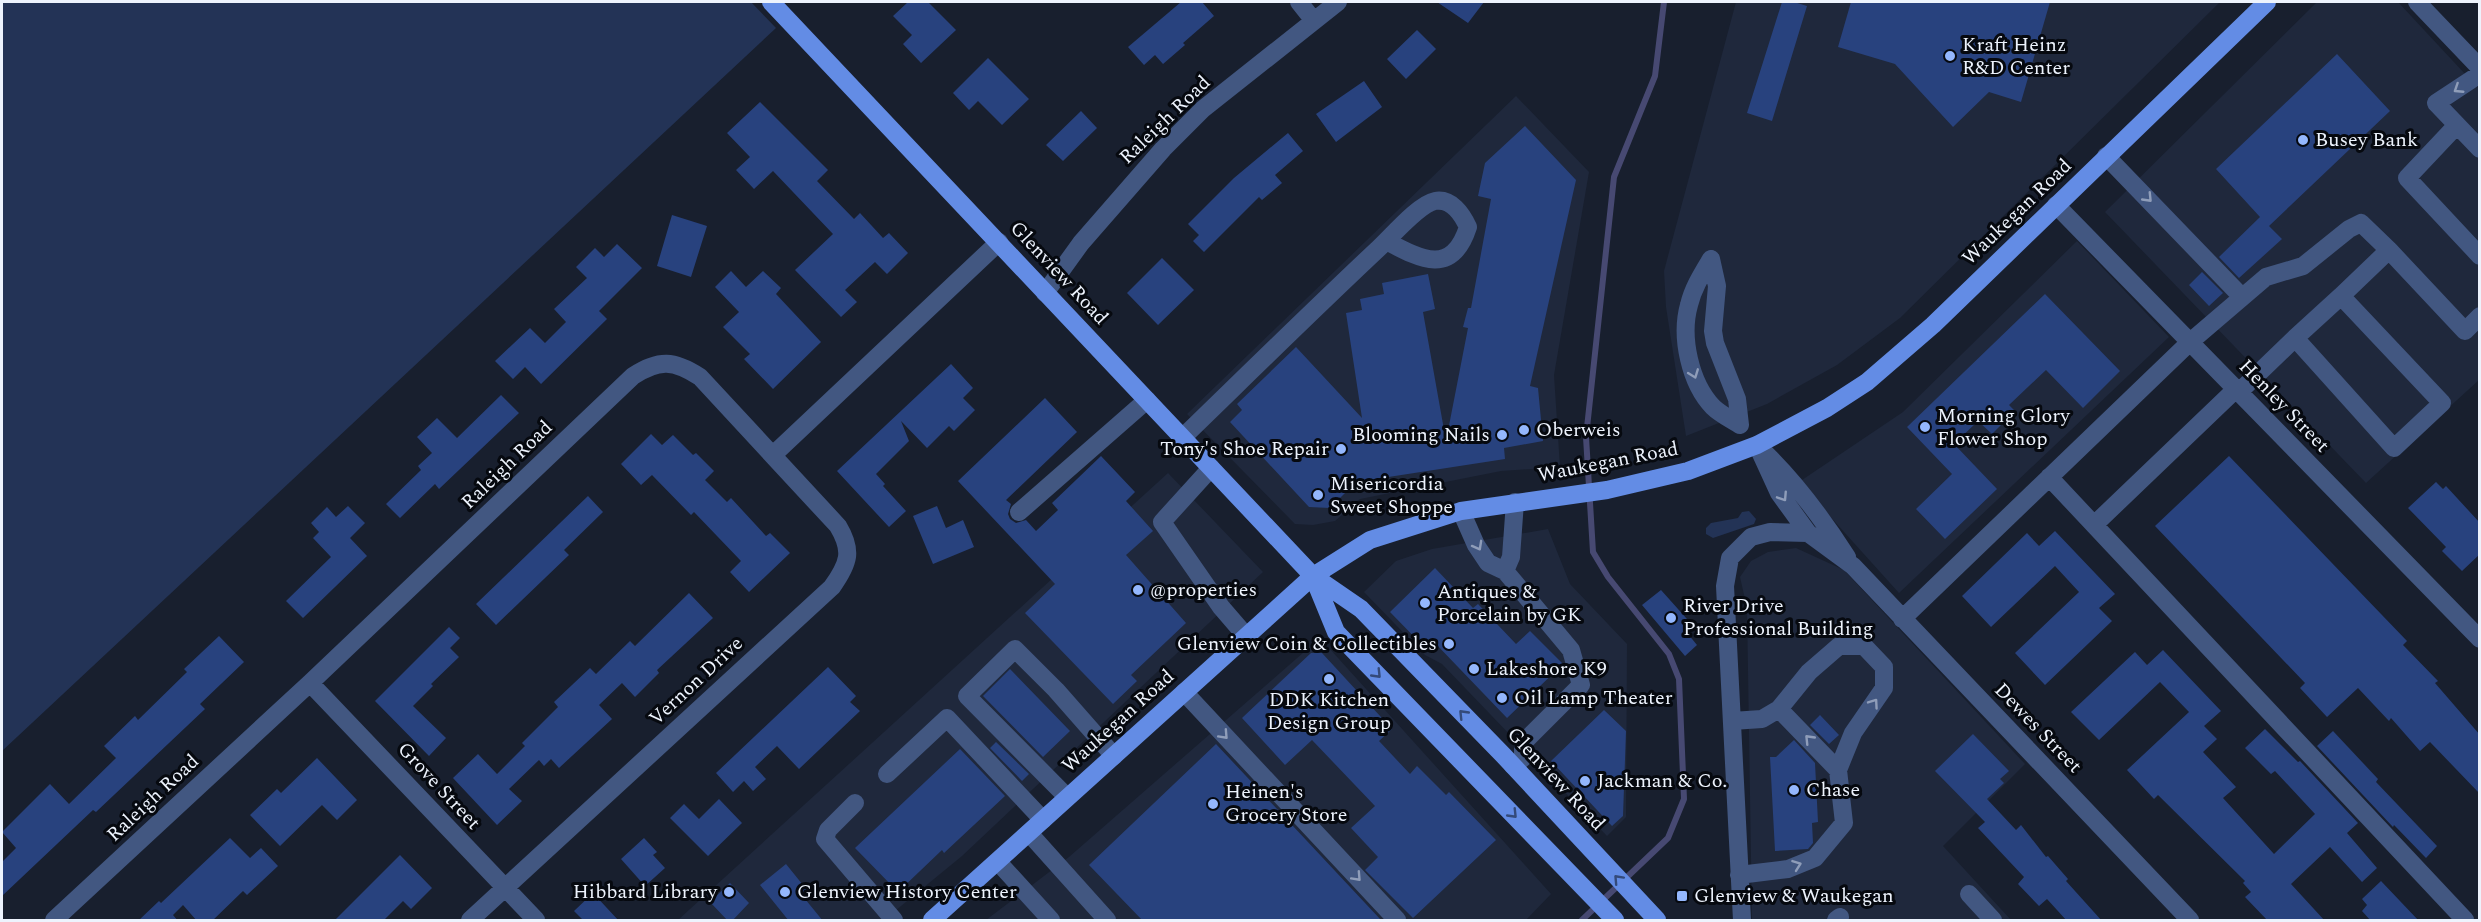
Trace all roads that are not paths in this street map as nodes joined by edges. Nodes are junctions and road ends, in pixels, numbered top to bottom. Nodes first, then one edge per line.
1 (771, 2) edge
2 (1299, 2) edge
3 (1338, 2) edge
4 (2267, 2) edge
5 (2417, 2) edge
6 (1314, 21) junction
7 (2480, 68) edge
8 (2480, 74) edge
9 (2457, 125) junction
10 (2480, 149) edge
11 (2106, 156) junction
12 (2056, 205) junction
13 (1386, 241) dead end
14 (999, 242) junction
15 (2389, 250) junction
16 (2480, 256) edge
17 (1045, 293) junction
18 (2242, 297) junction
19 (2341, 297) junction
20 (2480, 316) edge
21 (1713, 331) junction
22 (1686, 332) junction
23 (2295, 338) junction
24 (2190, 342) junction
25 (2237, 391) junction
26 (1147, 400) junction
27 (1182, 438) junction
28 (1757, 445) junction
29 (773, 455) junction
30 (1210, 468) junction
31 (2049, 477) junction
32 (1515, 502) junction
33 (1461, 511) junction
34 (1019, 512) dead end
35 (2094, 525) junction
36 (1808, 533) junction
37 (1853, 566) junction
38 (1505, 571) junction
39 (1313, 576) junction
40 (1902, 619) junction
41 (1246, 636) junction
42 (2480, 639) edge
43 (310, 683) junction
44 (1184, 692) junction
45 (1779, 709) junction
46 (1732, 721) junction
47 (1523, 743) junction
48 (1500, 752) junction
49 (1114, 756) junction
50 (1513, 766) junction
51 (1838, 770) junction
52 (887, 774) dead end
53 (1068, 797) junction
54 (855, 803) dead end
55 (1043, 820) junction
56 (1029, 833) junction
57 (998, 862) junction
58 (1739, 875) junction
59 (504, 888) junction
60 (1969, 894) dead end
61 (2182, 918) edge
62 (54, 921) edge
63 (470, 921) edge
64 (536, 921) edge
65 (894, 921) edge
66 (932, 921) edge
67 (1052, 921) edge
68 (1107, 921) edge
69 (1397, 921) edge
70 (1615, 921) edge
71 (1657, 921) edge
72 (1742, 921) edge
73 (1993, 921) edge
74 (2464, 921) edge

1 - 14 main road, Glenview Road
2 - 6 street
3 - 6 street, Raleigh Road
4 - 11 main road, Waukegan Road
5 - 7 street
6 - 17 street, Raleigh Road
8 -> 9 street
9 - 10 street
9 - 16 street
11 - 12 main road, Waukegan Road
11 -> 18 street
12 - 24 street, Henley Street
12 - 28 main road, Waukegan Road
13 - 27 street
14 - 17 main road, Glenview Road
14 - 29 street
15 - 18 street
15 - 19 street
15 - 20 street
17 - 26 main road, Glenview Road
18 - 24 street
19 - 23 street
19 - 23 street
21 - 22 street
21 - 22 street
22 -> 21 street
23 - 25 street
24 - 25 street, Henley Street
24 - 31 street
25 - 35 street
25 - 42 street, Henley Street
26 - 27 main road, Glenview Road
26 - 34 street
27 - 30 main road, Glenview Road
28 - 32 main road, Waukegan Road
28 -> 36 street, Dewes Street
28 - 37 street, Dewes Street
29 - 43 street, Raleigh Road
29 - 59 street, Vernon Drive
30 - 39 main road, Glenview Road
30 - 41 street
31 - 35 street
31 - 40 street
32 - 33 main road, Waukegan Road
32 - 38 street
33 -> 38 street
33 - 39 main road, Waukegan Road
35 - 74 street
36 - 37 street, Dewes Street
36 - 46 street
37 - 40 street, Dewes Street
38 - 47 street
39 - 41 main road, Waukegan Road
48 -> 39 main road, Glenview Road
39 -> 70 main road, Glenview Road
40 - 61 street, Dewes Street
41 - 44 main road, Waukegan Road
43 - 59 street, Grove Street
43 - 62 street, Raleigh Road
44 - 49 main road, Waukegan Road
44 -> 69 street
45 - 46 street
51 -> 45 street
51 -> 45 street
46 - 58 street
47 - 48 street
47 - 50 street
48 - 50 main road, Glenview Road
49 - 53 main road, Waukegan Road
49 - 53 street
71 -> 50 main road, Glenview Road
58 -> 51 street
52 - 55 street
53 - 55 main road, Waukegan Road
54 - 65 street
55 - 56 main road, Waukegan Road
56 - 57 main road, Waukegan Road
56 - 68 street
57 - 66 main road, Waukegan Road
57 - 67 street
58 - 72 street
59 - 63 street, Vernon Drive
59 - 64 street, Grove Street
60 - 73 street

